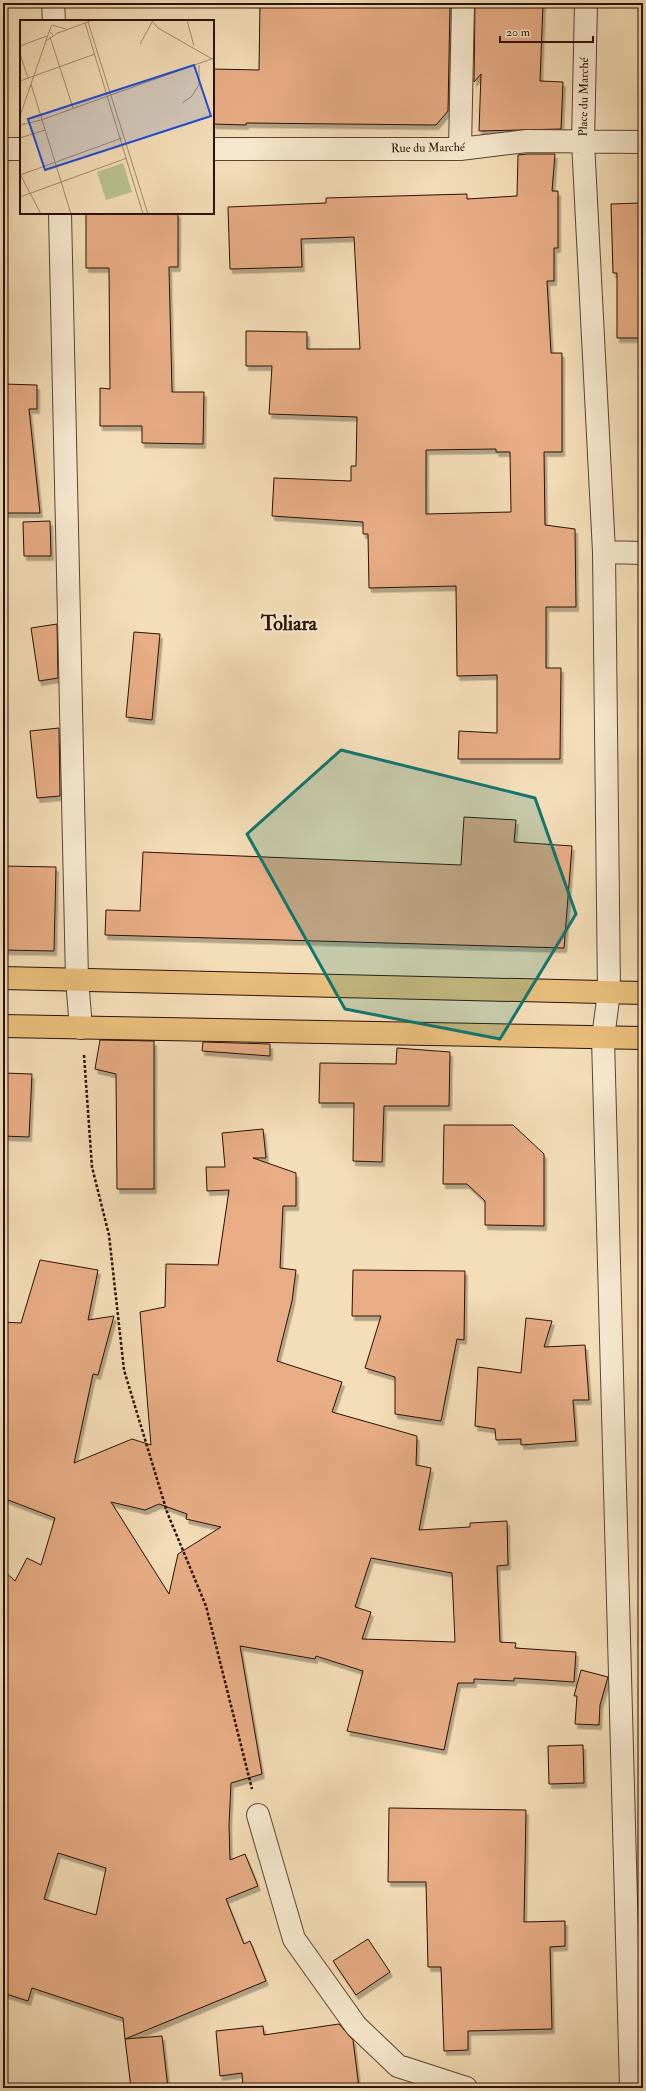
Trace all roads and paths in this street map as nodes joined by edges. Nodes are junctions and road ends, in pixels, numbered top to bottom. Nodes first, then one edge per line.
1 (53, 3) edge
2 (463, 3) edge
3 (586, 3) edge
4 (54, 20) edge
5 (583, 142) junction
6 (643, 142) edge
7 (3, 149) edge
8 (214, 149) edge
9 (460, 149) junction
10 (20, 150) edge
11 (60, 214) edge
12 (604, 552) junction
13 (643, 552) edge
14 (3, 978) edge
15 (77, 980) junction
16 (609, 992) junction
17 (643, 992) edge
18 (3, 1026) edge
19 (81, 1028) junction
20 (604, 1038) junction
21 (643, 1038) edge
22 (258, 1815) joint
23 (466, 2088) edge
24 (631, 2088) edge

1 - 4 street
2 - 9 street
3 - 5 street, Place du Marché
5 - 6 street, Rue du Marché
5 - 9 street, Rue du Marché
5 - 12 street, Place du Marché
7 - 10 street
8 - 9 street, Rue du Marché
11 - 15 street
12 - 13 street
12 - 16 street, Place du Marché
14 - 15 main road
15 - 16 main road
15 - 19 street
16 - 17 main road
16 - 20 street, Place du Marché
18 - 19 main road
19 - 20 main road
19 - 22 path
20 - 21 main road
20 - 24 street, Place du Marché
22 - 23 street

